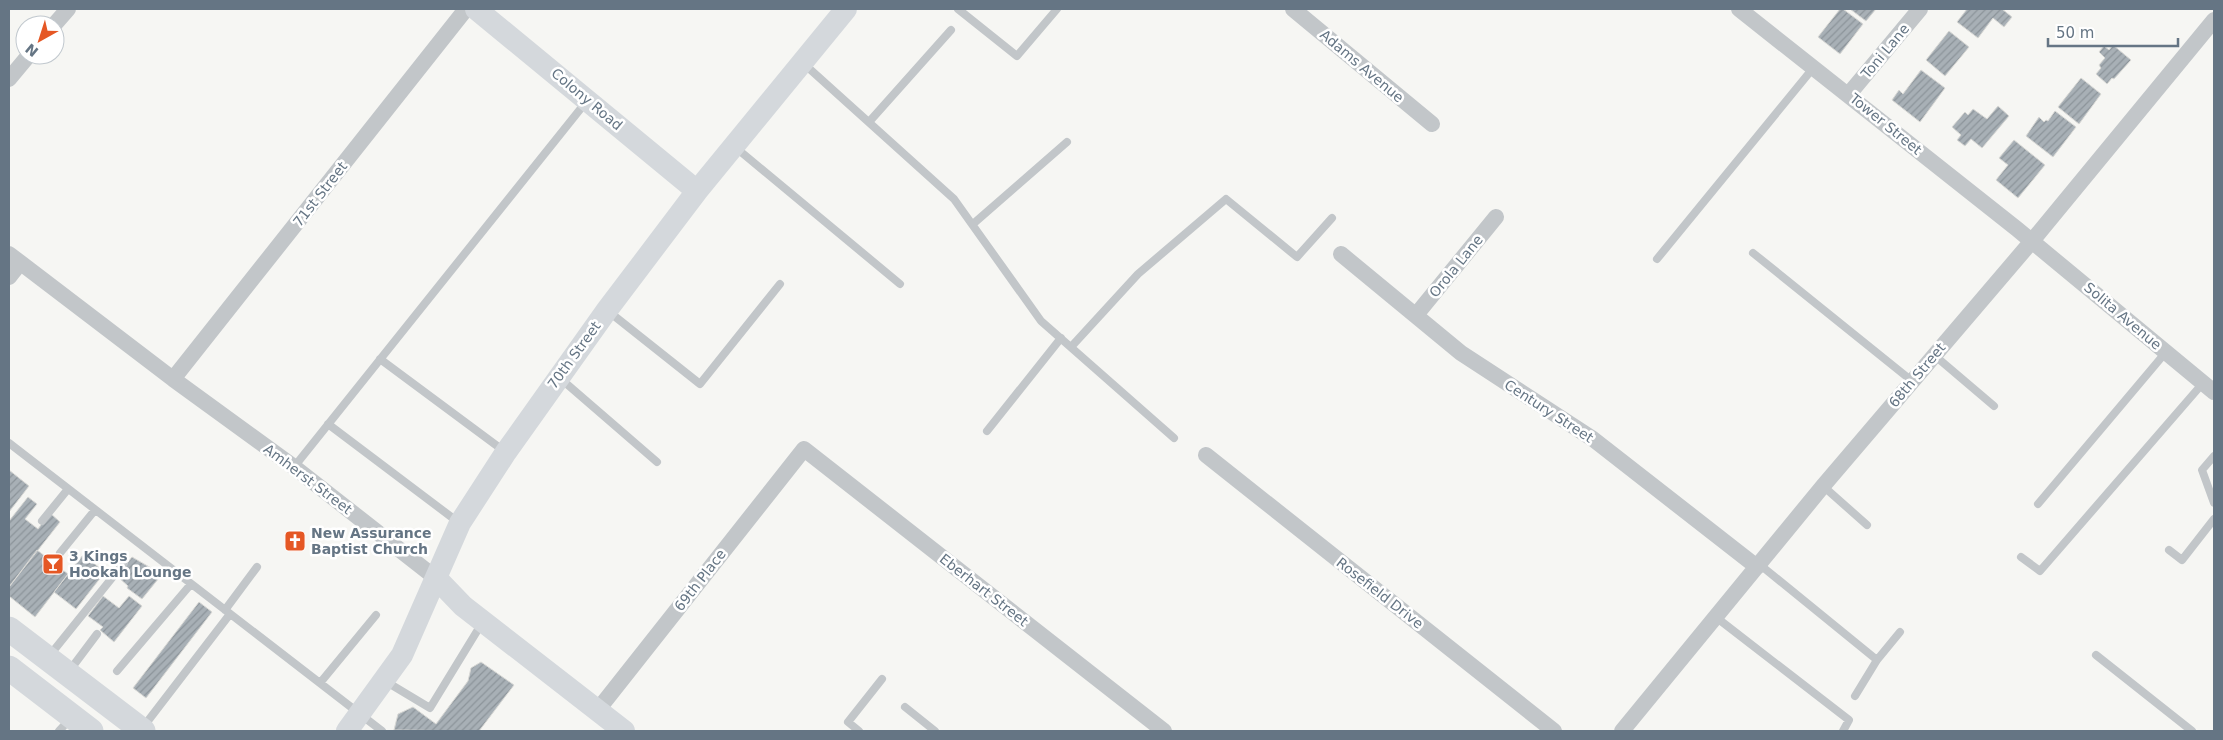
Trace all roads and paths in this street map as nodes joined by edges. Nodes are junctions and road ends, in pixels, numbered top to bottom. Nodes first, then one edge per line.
1 (466, 9) edge
2 (846, 9) edge
3 (958, 9) edge
4 (1057, 9) edge
5 (1293, 9) edge
6 (1739, 9) edge
7 (1920, 9) edge
8 (489, 12) edge
9 (2214, 20) edge
10 (951, 30) dead end
11 (802, 62) junction
12 (21, 65) edge
13 (1814, 67) junction
14 (9, 79) edge
15 (1849, 94) junction
16 (588, 100) junction
17 (869, 122) junction
18 (1432, 124) dead end
19 (1067, 142) dead end
20 (733, 146) junction
21 (697, 191) junction
22 (1496, 217) dead end
23 (1332, 218) dead end
24 (972, 224) junction
25 (2032, 241) junction
26 (1753, 253) dead end
27 (1341, 254) dead end
28 (14, 259) edge
29 (1656, 259) dead end
30 (9, 277) edge
31 (780, 284) dead end
32 (900, 284) dead end
33 (607, 310) junction
34 (1416, 316) junction
35 (1061, 338) junction
36 (1071, 347) junction
37 (2166, 352) junction
38 (1934, 355) junction
39 (380, 359) junction
40 (558, 376) junction
41 (173, 380) junction
42 (1912, 381) junction
43 (2209, 387) edge
44 (1994, 406) dead end
45 (328, 424) junction
46 (987, 431) dead end
47 (1174, 438) dead end
48 (9, 444) edge
49 (804, 449) joint
50 (506, 452) junction
51 (1206, 455) dead end
52 (2214, 456) edge
53 (657, 462) dead end
54 (294, 467) junction
55 (1823, 486) junction
56 (68, 489) junction
57 (2214, 503) edge
58 (2038, 504) dead end
59 (95, 510) junction
60 (2214, 519) edge
61 (42, 521) dead end
62 (460, 523) junction
63 (1867, 525) dead end
64 (2169, 550) dead end
65 (60, 553) dead end
66 (2020, 556) dead end
67 (124, 562) dead end
68 (1758, 566) junction
69 (258, 567) dead end
70 (437, 579) junction
71 (191, 584) junction
72 (227, 612) junction
73 (376, 615) dead end
74 (1717, 618) junction
75 (482, 621) junction
76 (9, 629) edge
77 (1900, 632) dead end
78 (97, 634) dead end
79 (2096, 655) dead end
80 (47, 658) junction
81 (1877, 660) junction
82 (9, 668) edge
83 (117, 671) dead end
84 (67, 674) junction
85 (882, 679) dead end
86 (384, 680) junction
87 (320, 683) junction
88 (1855, 696) dead end
89 (905, 707) dead end
90 (597, 710) junction
91 (354, 723) edge
92 (74, 726) edge
93 (142, 731) edge
94 (382, 731) edge
95 (624, 731) edge
96 (859, 731) edge
97 (935, 731) edge
98 (1164, 731) edge
99 (1554, 731) edge
100 (1622, 731) edge
101 (1842, 731) edge
102 (2192, 731) edge

1 - 41 street, 71st Street
2 - 11 main road, 70th Street
3 - 4 lane
5 - 18 street, Adams Avenue
6 - 13 street, Tower Street
7 - 15 street, Toni Lane
8 - 16 main road, Colony Road
9 - 25 street, 68th Street
10 - 17 lane
11 - 17 lane
11 - 20 main road, 70th Street
12 - 14 street
13 - 15 street, Tower Street
13 - 29 lane
15 - 25 street, Tower Street
16 - 21 main road, Colony Road
16 - 39 lane
17 - 24 lane
19 - 24 lane
20 - 21 main road, 70th Street
20 - 32 lane
21 - 33 main road, 70th Street
22 - 34 street, Orola Lane
23 - 36 lane
24 - 35 lane
25 - 37 street, Solita Avenue
25 - 38 street, 68th Street
26 - 42 lane
27 - 34 street, Century Street
28 - 30 street
28 - 41 street, Amherst Street
31 - 33 lane
33 - 40 main road, 70th Street
34 - 68 street, Century Street
35 - 36 lane
35 - 46 lane
36 - 47 lane
37 - 43 street, Solita Avenue
37 - 58 lane
38 - 42 street, 68th Street
38 - 44 lane
39 - 45 lane
39 - 50 lane
40 - 50 main road, 70th Street
40 - 53 lane
41 - 54 street, Amherst Street
42 - 55 street, 68th Street
43 - 66 lane
45 - 54 lane
45 - 62 lane
48 - 56 lane
49 - 90 street, 69th Place
49 - 98 street, Eberhart Street
50 - 62 main road, 70th Street
51 - 99 street, Rosefield Drive
52 - 57 lane
54 - 70 street, Amherst Street
55 - 63 lane
55 - 68 street, 68th Street
56 - 59 lane
56 - 61 lane
59 - 65 lane
59 - 71 lane
60 - 64 lane
62 - 70 main road, 70th Street
67 - 80 lane
68 - 74 street, 68th Street
68 - 81 lane
69 - 72 lane
70 - 75 main road, Amherst Street
70 - 86 main road, 70th Street
71 - 72 lane
71 - 83 lane
72 - 87 lane
72 - 93 lane
73 - 87 lane
74 - 100 street, 68th Street
74 - 101 lane
75 - 86 lane
75 - 90 main road, Amherst Street
76 - 80 main road
77 - 81 lane
78 - 84 lane
79 - 102 lane
80 - 84 main road
81 - 88 lane
82 - 92 main road
84 - 93 main road
85 - 96 lane
86 - 91 main road, 70th Street
87 - 91 lane
89 - 97 lane
90 - 95 main road, Amherst Street
91 - 94 lane

